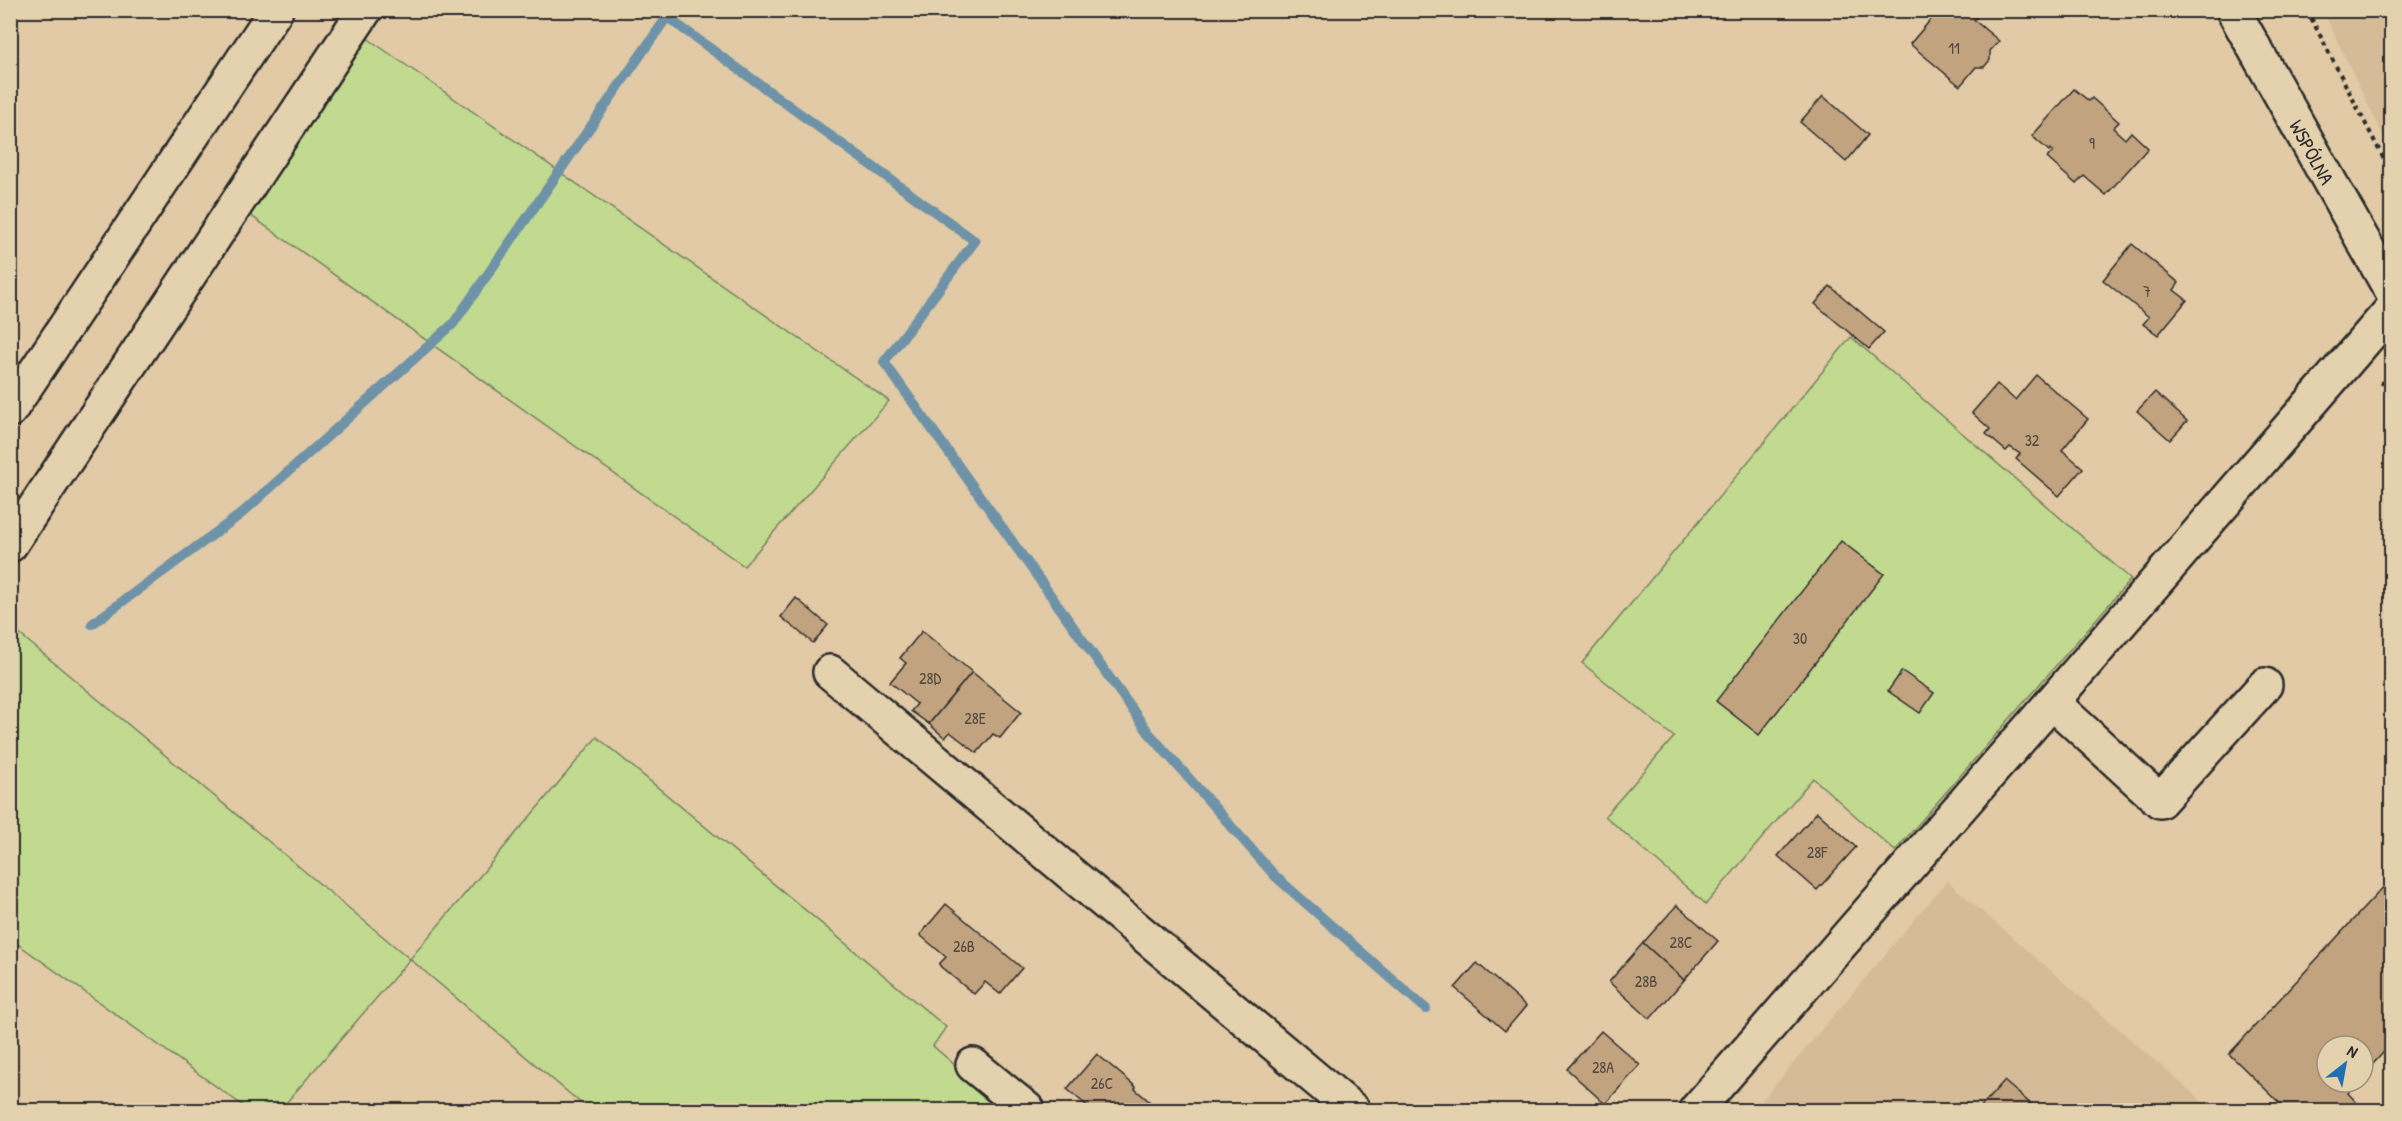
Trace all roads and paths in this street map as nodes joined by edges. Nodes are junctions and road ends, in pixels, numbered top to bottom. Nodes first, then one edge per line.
1 (276, 10) edge
2 (365, 10) edge
3 (2233, 10) edge
4 (2307, 10) edge
5 (2391, 175) edge
6 (2389, 288) edge
7 (2391, 377) edge
8 (2391, 398) edge
9 (10, 410) edge
10 (10, 545) edge
11 (830, 672) dead end
12 (2265, 685) dead end
13 (2052, 702) junction
14 (973, 1065) dead end
15 (1028, 1110) edge
16 (1353, 1110) edge
17 (1696, 1110) edge

1 - 9 street
2 - 10 street
3 - 6 street, WSPÓLNA
4 - 5 path
6 - 13 street
7 - 8 path
11 - 16 street
12 - 13 street
13 - 17 street
14 - 15 street

